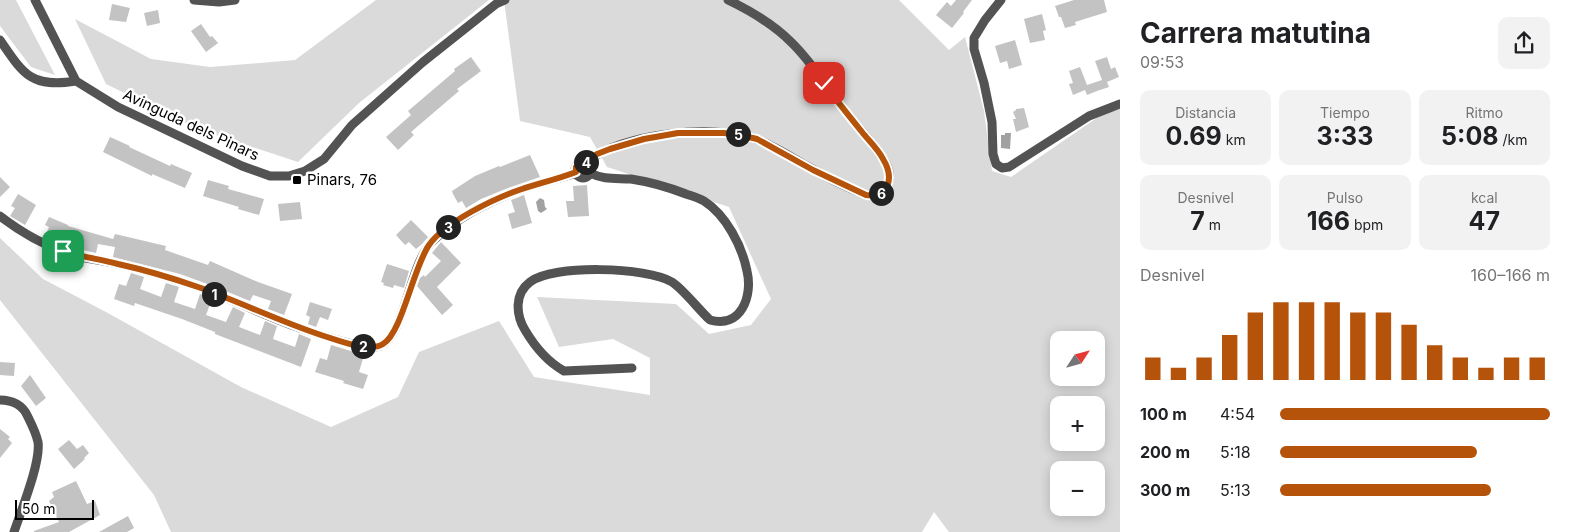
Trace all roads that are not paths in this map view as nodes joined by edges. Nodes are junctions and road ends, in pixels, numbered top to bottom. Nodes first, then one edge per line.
1 (35, 0) edge
2 (194, 0) edge
3 (235, 0) edge
4 (505, 0) edge
5 (728, 0) edge
6 (1001, 0) edge
7 (0, 40) edge
8 (76, 81) junction
9 (1120, 104) edge
10 (587, 162) junction
11 (576, 172) junction
12 (590, 173) junction
13 (0, 216) edge
14 (632, 368) dead end
15 (0, 400) edge
16 (14, 532) edge

1 - 8 street
2 - 3 street
4 - 8 street, Avinguda dels Pinars
5 - 10 street
6 - 9 street
7 - 8 street
10 - 11 street
10 - 12 street
11 - 12 street
11 - 13 street
12 - 14 street
15 - 16 street

